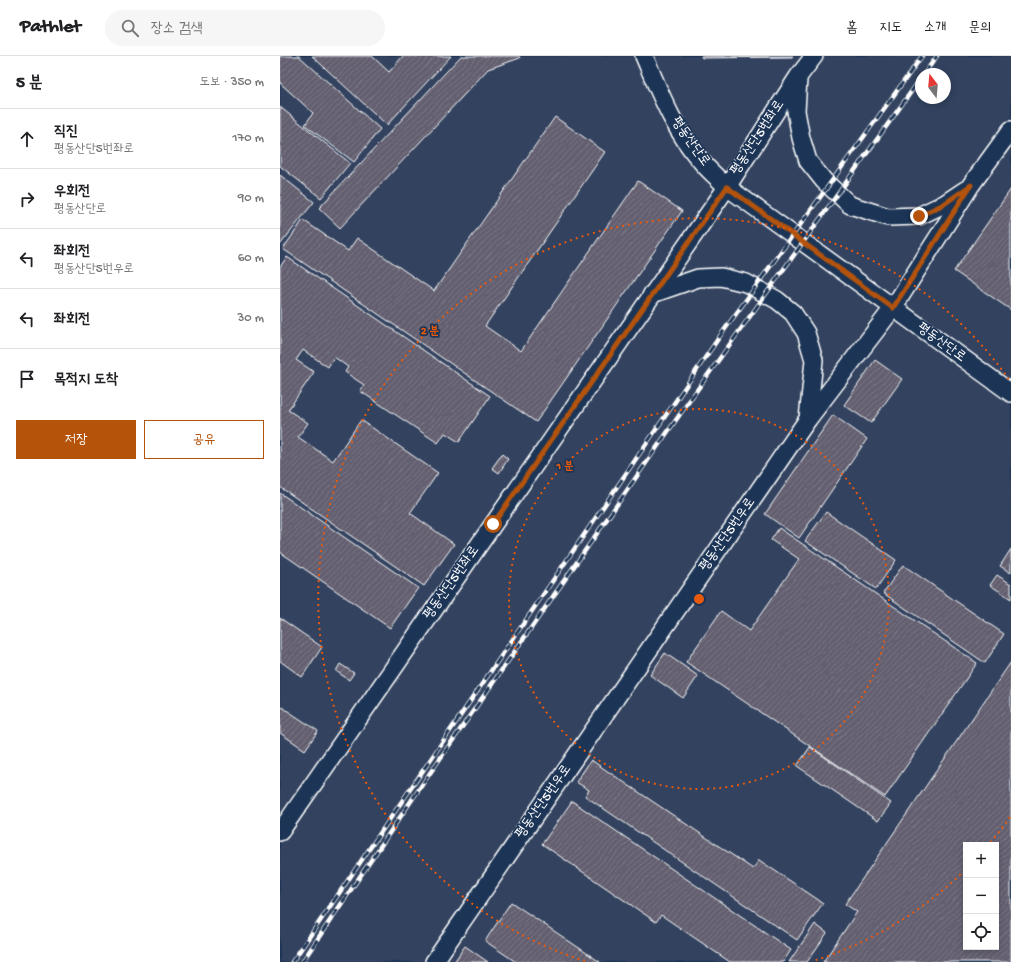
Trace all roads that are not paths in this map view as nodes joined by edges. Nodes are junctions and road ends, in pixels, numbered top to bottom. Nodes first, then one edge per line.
1 (644, 56) edge
2 (814, 56) edge
3 (798, 77) junction
4 (1011, 130) edge
5 (971, 185) junction
6 (727, 187) junction
7 (652, 294) junction
8 (893, 308) junction
9 (1011, 393) edge
10 (808, 419) junction
11 (280, 832) edge
12 (434, 962) edge

1 - 6 street, 평동산단로
2 - 3 street, 평동산단5번좌로
3 - 5 street
3 - 6 street, 평동산단5번좌로
4 - 5 street, 평동산단5번우로
5 - 8 street, 평동산단5번우로
6 - 7 street, 평동산단5번좌로
6 - 8 street, 평동산단로
7 - 10 street
7 - 11 street, 평동산단5번좌로
8 - 9 street, 평동산단로
8 - 10 street, 평동산단5번우로
10 - 12 street, 평동산단5번우로

